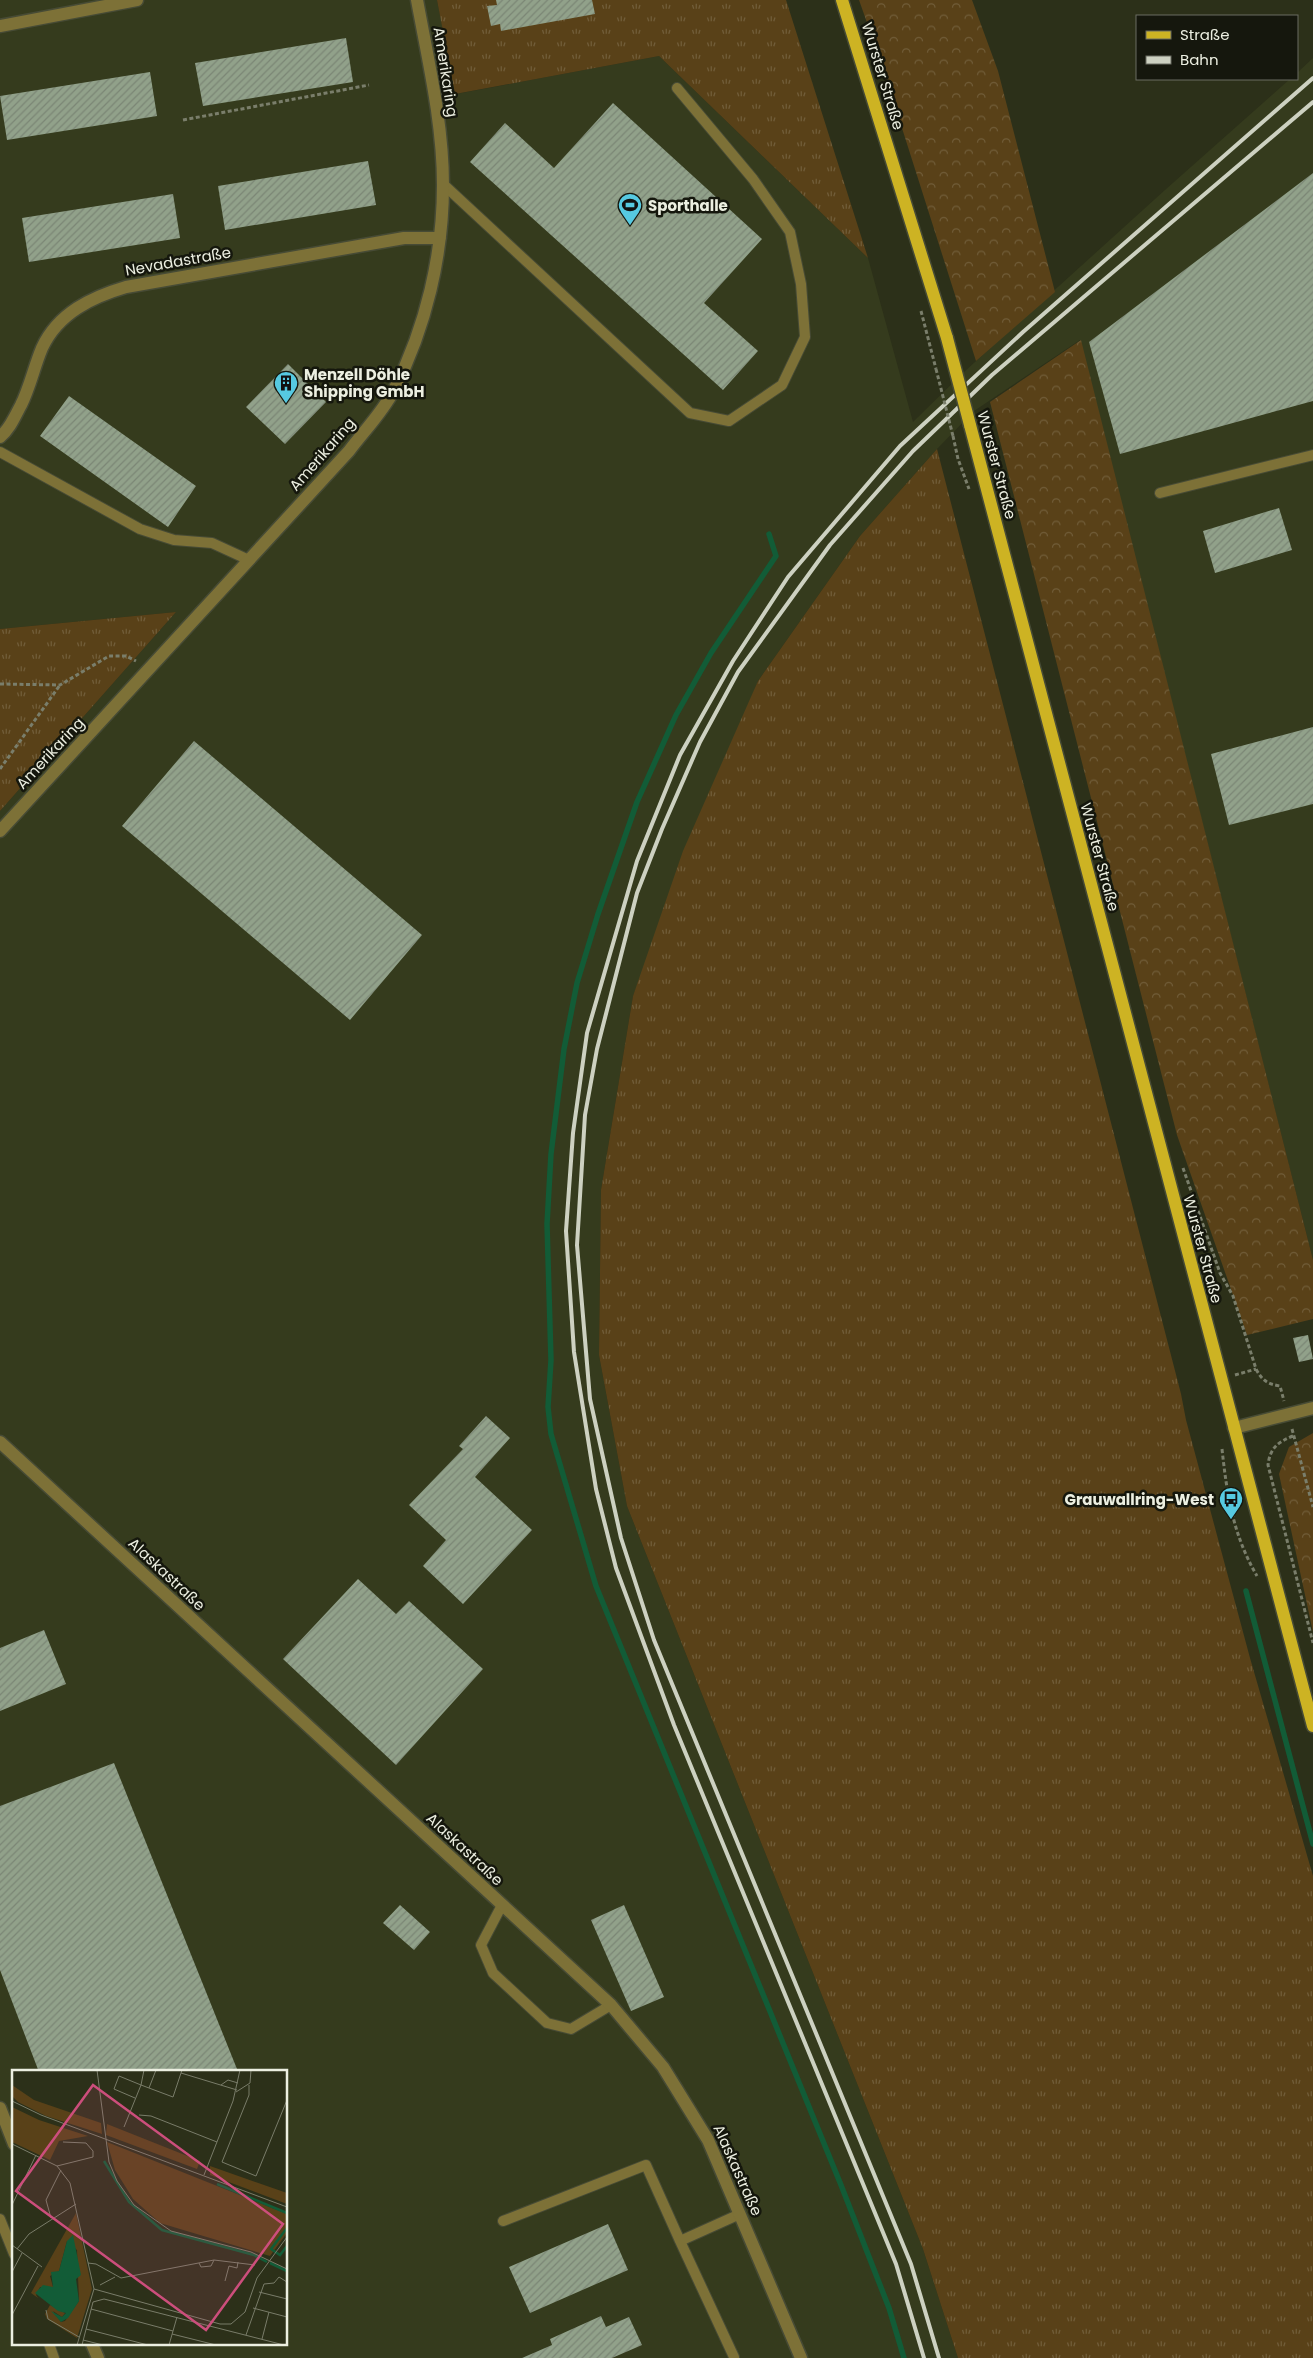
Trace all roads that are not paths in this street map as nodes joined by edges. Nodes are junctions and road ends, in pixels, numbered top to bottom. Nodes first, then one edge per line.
1 (137, 0) edge
2 (417, 0) edge
3 (842, 0) edge
4 (0, 26) edge
5 (677, 88) dead end
6 (443, 184) junction
7 (440, 238) junction
8 (0, 437) edge
9 (0, 452) edge
10 (1313, 455) edge
11 (1160, 493) dead end
12 (249, 560) junction
13 (0, 831) edge
14 (1313, 1408) edge
15 (1234, 1428) junction
16 (0, 1442) edge
17 (1313, 1726) edge
18 (502, 1904) junction
19 (611, 2005) junction
20 (0, 2108) edge
21 (12, 2139) edge
22 (740, 2214) junction
23 (0, 2219) edge
24 (503, 2221) dead end
25 (680, 2241) junction
26 (12, 2249) edge
27 (50, 2346) edge
28 (93, 2346) edge
29 (734, 2357) edge
30 (54, 2358) edge
31 (98, 2358) edge
32 (801, 2358) edge

1 - 4 street
2 - 6 street, Amerikaring
3 - 15 main road, Wurster Straße, bridge
5 - 6 lane
6 - 7 street, Amerikaring
7 - 8 street, Nevadastraße
7 - 12 street, Amerikaring
9 - 12 lane
10 - 11 lane
12 - 13 street, Amerikaring
14 - 15 street
15 - 17 main road, Wurster Straße
16 - 18 street, Alaskastraße
18 - 19 street, Alaskastraße
18 - 19 lane
19 - 22 street, Alaskastraße
20 - 21 street
22 - 25 lane
22 - 32 street, Alaskastraße
23 - 26 lane
24 - 25 lane
25 - 29 lane
27 - 30 lane
28 - 31 street

